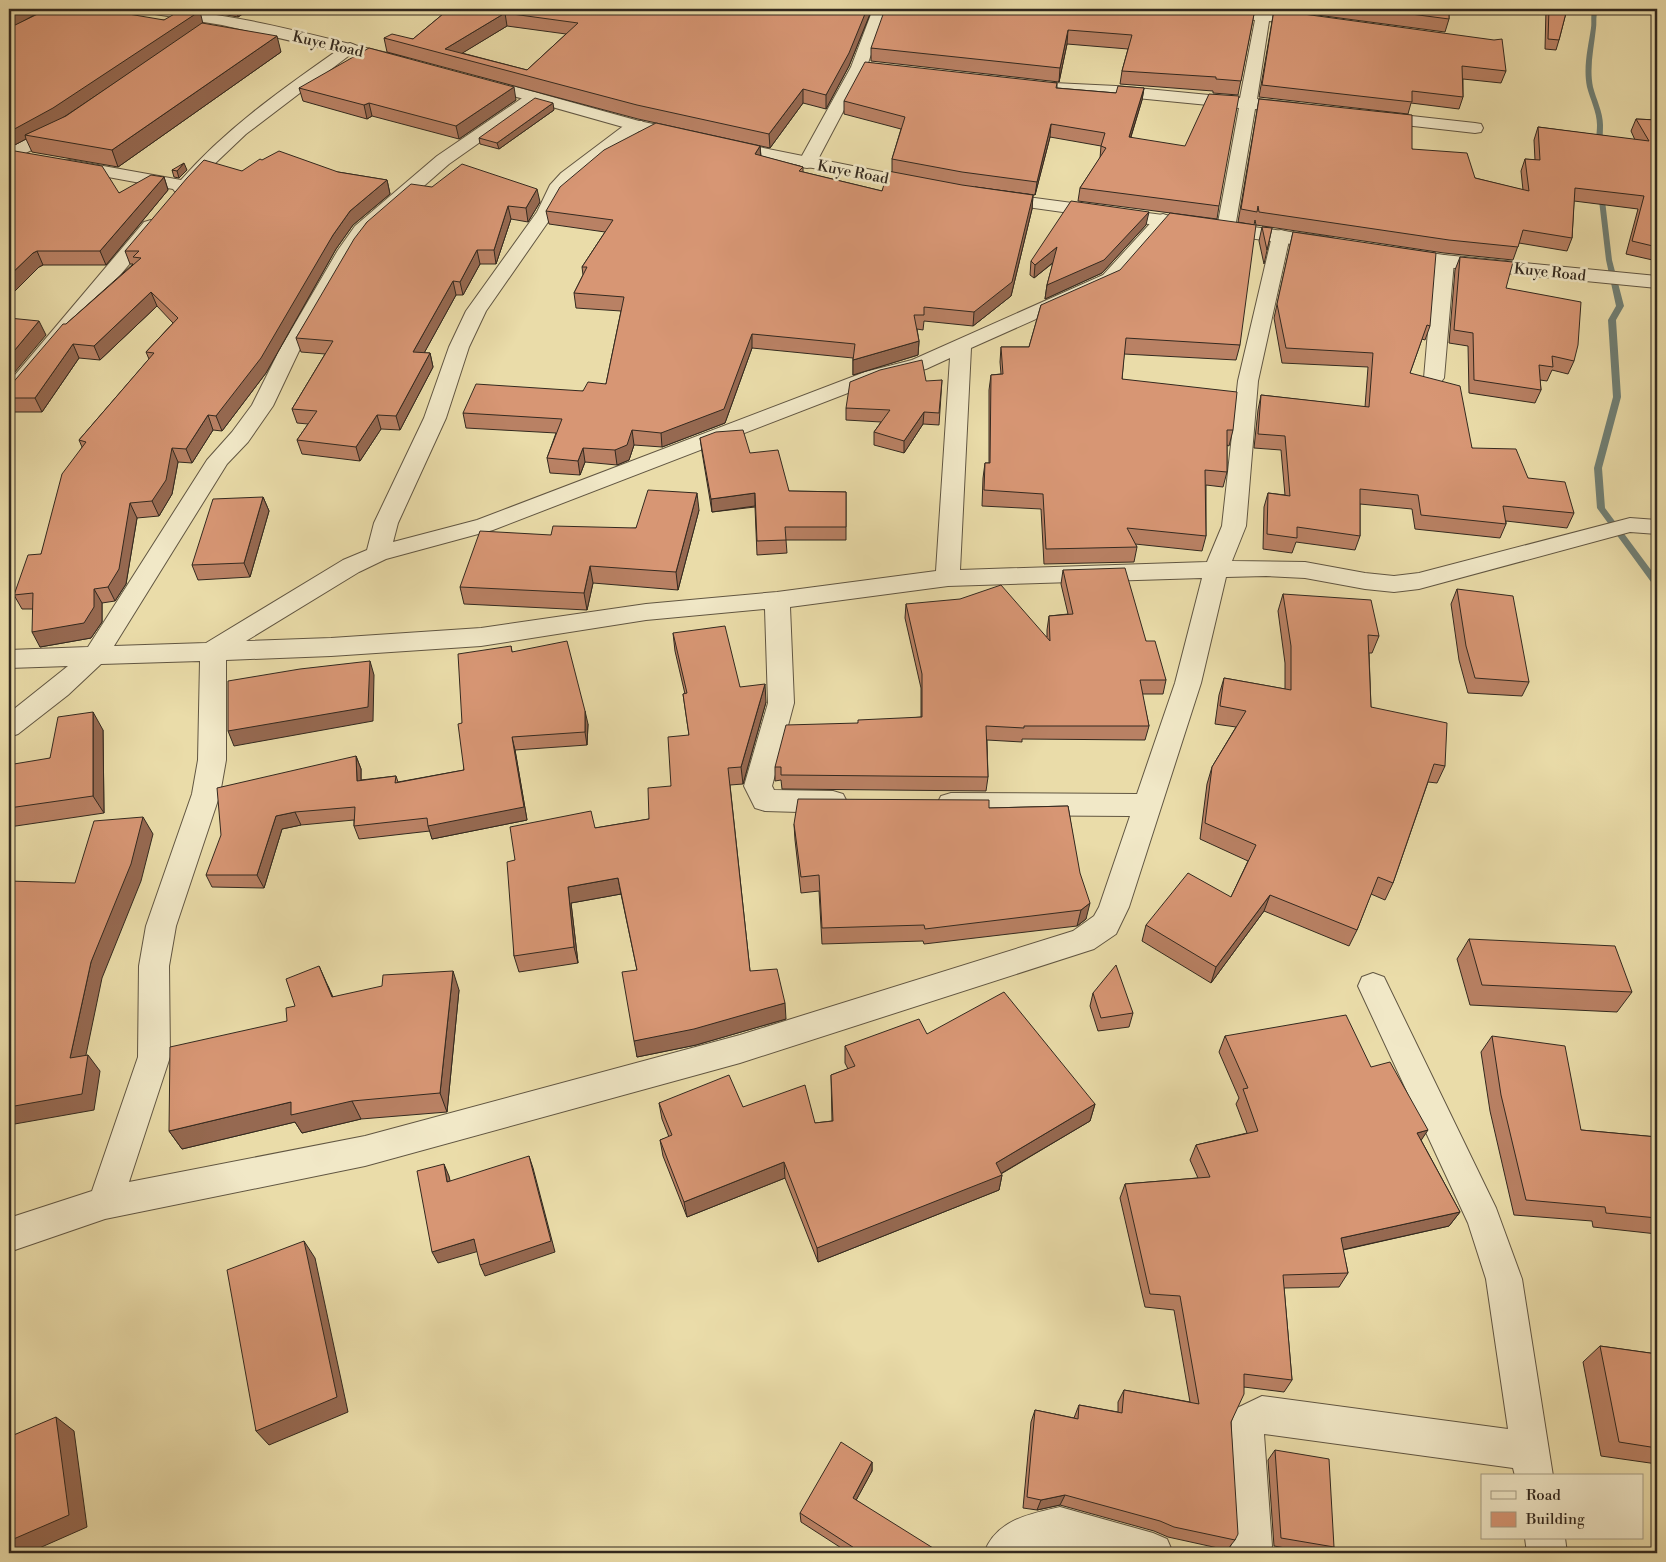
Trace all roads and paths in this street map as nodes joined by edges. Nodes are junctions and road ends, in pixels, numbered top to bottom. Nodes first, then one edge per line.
1 (149, 9) edge
2 (880, 9) edge
3 (1199, 9) edge
4 (1262, 12) edge
5 (222, 20) junction
6 (1328, 23) edge
7 (205, 31) edge
8 (350, 48) junction
9 (416, 65) edge
10 (859, 66) junction
11 (916, 73) edge
12 (462, 77) edge
13 (1040, 87) edge
14 (534, 97) junction
15 (1248, 103) junction
16 (1307, 110) edge
17 (1357, 115) edge
18 (78, 119) edge
19 (636, 125) junction
20 (1476, 128) dead end
21 (9, 155) edge
22 (807, 163) junction
23 (184, 186) junction
24 (942, 189) edge
25 (979, 195) edge
26 (171, 201) edge
27 (159, 216) edge
28 (1163, 220) junction
29 (1226, 228) junction
30 (1281, 236) junction
31 (1348, 246) edge
32 (1377, 251) edge
33 (1444, 261) junction
34 (1657, 282) edge
35 (961, 345) junction
36 (1434, 378) edge
37 (9, 395) edge
38 (1657, 527) edge
39 (378, 554) junction
40 (1216, 570) junction
41 (948, 578) junction
42 (778, 600) junction
43 (213, 650) junction
44 (96, 655) junction
45 (9, 659) edge
46 (9, 727) edge
47 (853, 803) edge
48 (922, 803) edge
49 (1148, 805) junction
50 (1373, 986) dead end
51 (105, 1203) junction
52 (9, 1235) edge
53 (1532, 1464) edge
54 (1544, 1540) edge
55 (1004, 1553) edge
56 (1153, 1553) edge
57 (1248, 1553) edge
58 (1547, 1553) edge

1 - 5 street, Kuye Road
2 - 10 street
3 - 4 street
4 - 6 street
4 - 15 street
5 - 7 street
5 - 8 street, Kuye Road
8 - 9 street, Kuye Road
8 - 23 street
10 - 11 street
10 - 22 street
12 - 14 street, Kuye Road
13 - 15 street
14 - 19 street, Kuye Road
14 - 44 street
15 - 16 street
15 - 29 street
17 - 20 street
18 - 21 street
19 - 22 street, Kuye Road
19 - 39 street
21 - 23 street
22 - 24 street, Kuye Road
23 - 26 street
25 - 28 street
27 - 37 street
28 - 29 street
28 - 35 street
29 - 30 street
30 - 31 street
30 - 40 street
32 - 33 street, Kuye Road
33 - 34 street, Kuye Road
33 - 36 street
35 - 39 street
35 - 41 street
38 - 40 street
39 - 43 street
40 - 41 street
40 - 49 street
41 - 42 street
42 - 43 street
42 - 47 street
43 - 44 street
43 - 51 street
44 - 45 street
44 - 46 street
48 - 49 street
49 - 51 street
50 - 53 street
51 - 52 street
53 - 57 street
54 - 58 street
55 - 56 street

